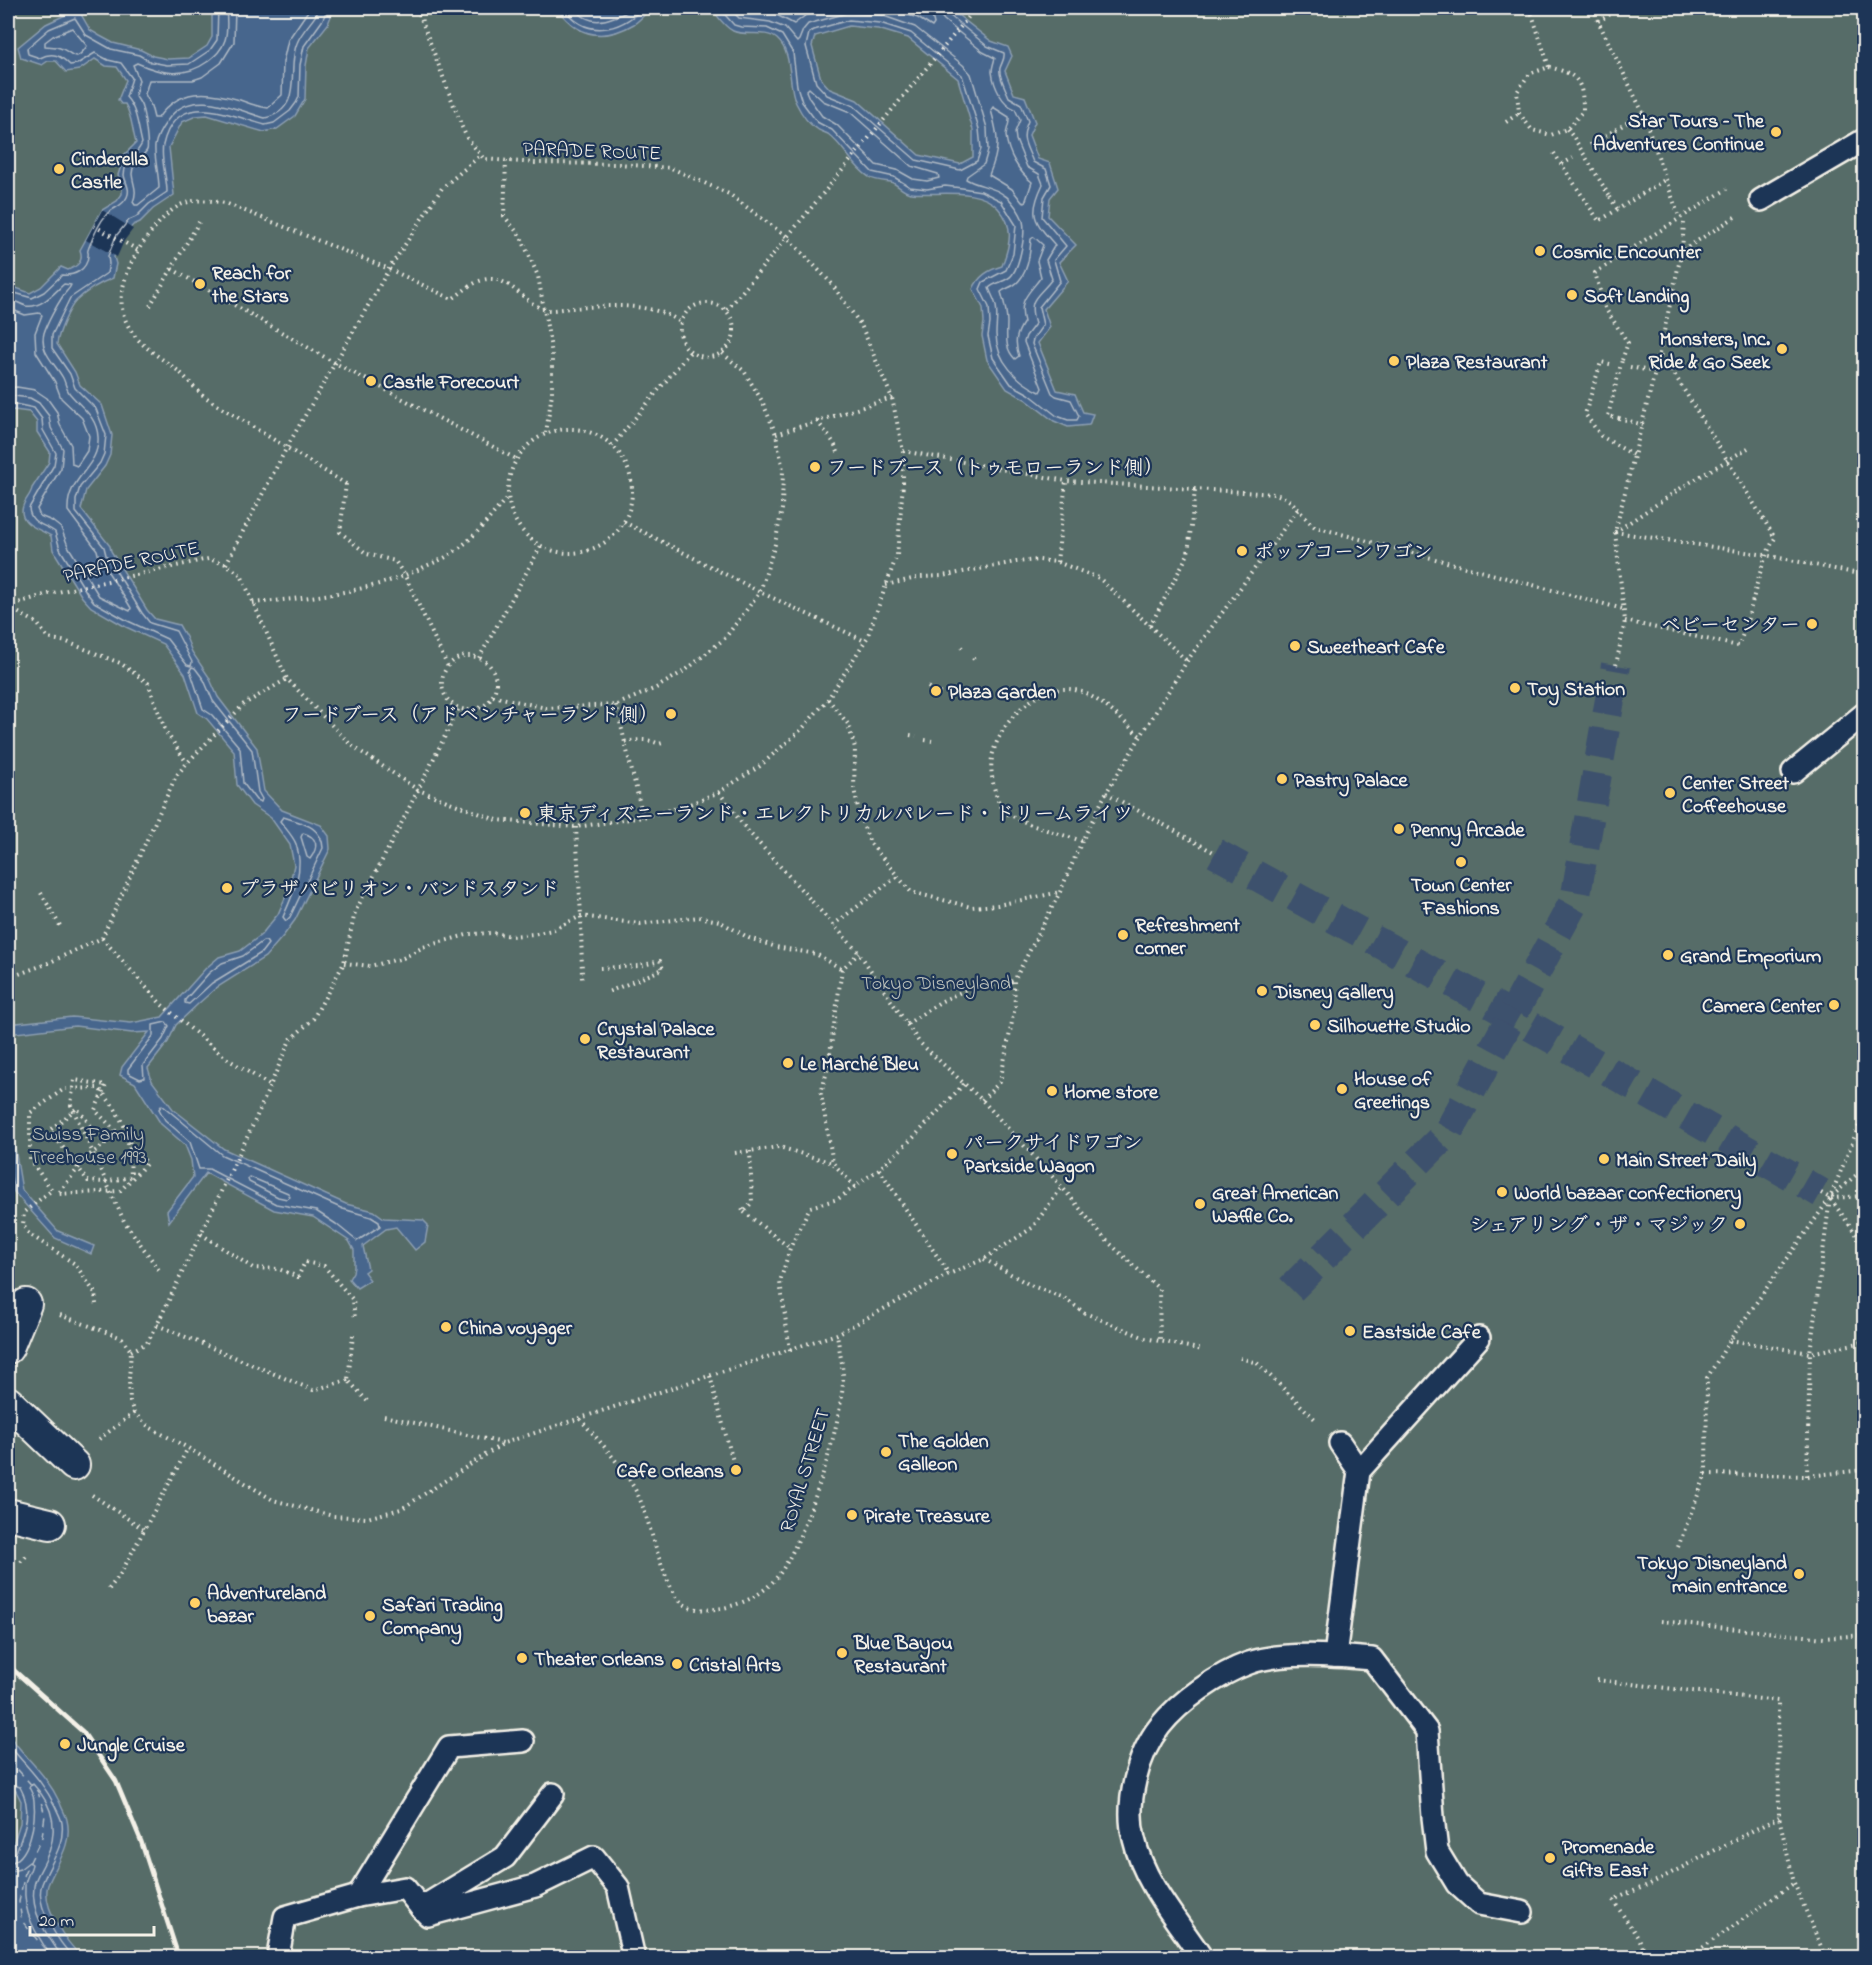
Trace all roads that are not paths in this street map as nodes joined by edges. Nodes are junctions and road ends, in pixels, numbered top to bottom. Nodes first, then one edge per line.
1 (1864, 140) edge
2 (1761, 200) road end
3 (1864, 714) edge
4 (1793, 772) dead end
5 (26, 1304) dead end
6 (1479, 1338) dead end
7 (8, 1348) edge
8 (8, 1402) edge
9 (1340, 1443) road end
10 (74, 1465) dead end
11 (1359, 1471) junction
12 (8, 1514) edge
13 (50, 1524) dead end
14 (1335, 1656) junction
15 (523, 1741) dead end
16 (553, 1794) dead end
17 (358, 1896) junction
18 (421, 1908) junction
19 (1522, 1912) dead end
20 (278, 1956) edge
21 (634, 1958) edge
22 (1202, 1958) edge

1 - 2 lane
3 - 4 lane
5 - 7 street
6 - 11 lane
8 - 10 street
9 - 11 lane
11 - 14 lane
12 - 13 street
14 - 19 lane
14 - 22 lane
15 - 17 lane
16 - 18 lane
17 - 18 lane
17 - 20 lane
18 - 21 lane

